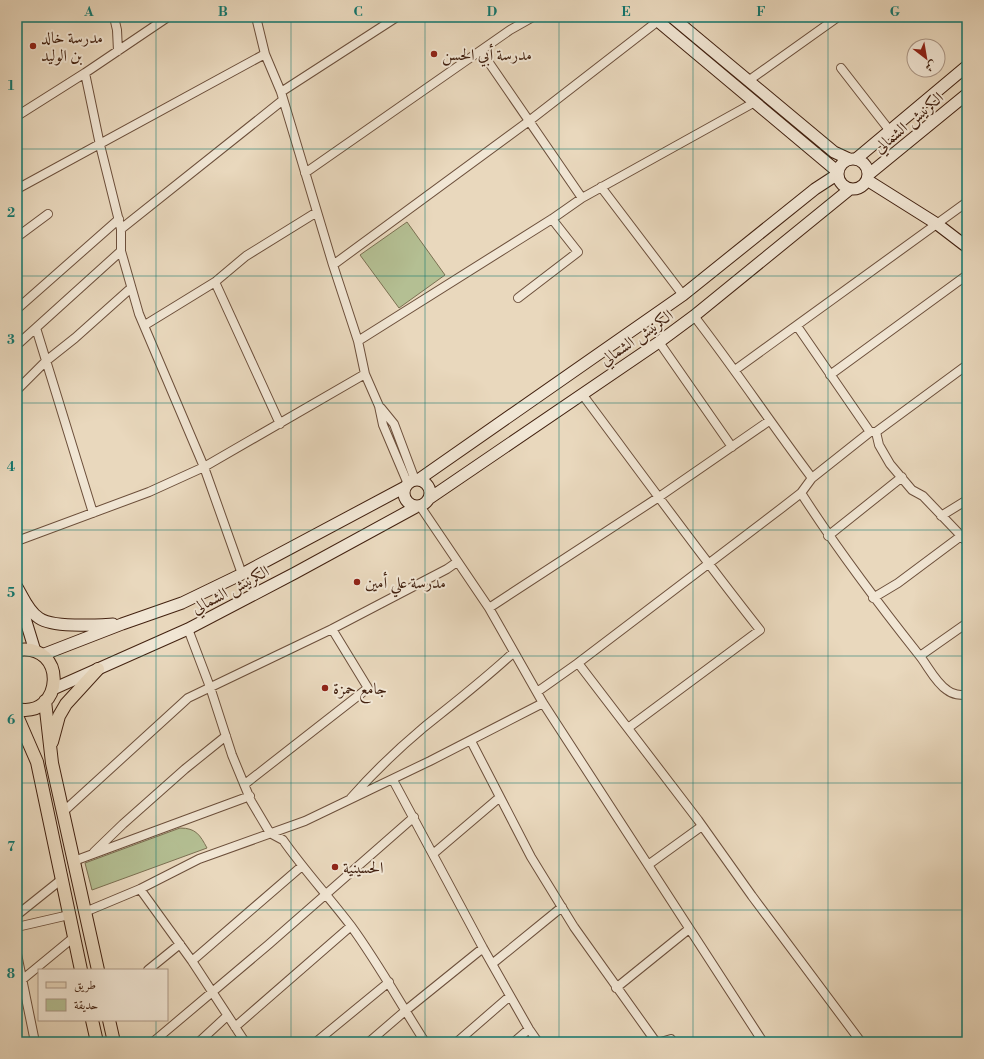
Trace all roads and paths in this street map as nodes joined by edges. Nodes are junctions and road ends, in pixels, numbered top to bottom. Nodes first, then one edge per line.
1 (114, 17) edge
2 (168, 17) edge
3 (256, 17) edge
4 (397, 17) edge
5 (533, 17) edge
6 (672, 17) edge
7 (838, 17) edge
8 (655, 19) edge
9 (118, 51) junction
10 (481, 52) junction
11 (265, 54) junction
12 (967, 66) edge
13 (841, 68) dead end
14 (85, 73) junction
15 (748, 81) junction
16 (967, 94) edge
17 (282, 96) junction
18 (755, 102) junction
19 (17, 116) edge
20 (529, 121) junction
21 (890, 131) junction
22 (100, 145) junction
23 (853, 159) junction
24 (305, 173) junction
25 (838, 173) junction
26 (868, 177) junction
27 (601, 187) junction
28 (850, 188) junction
29 (17, 189) edge
30 (582, 198) junction
31 (967, 202) edge
32 (317, 212) junction
33 (48, 214) dead end
34 (119, 219) junction
35 (552, 219) junction
36 (937, 224) junction
37 (121, 230) junction
38 (17, 237) edge
39 (967, 247) edge
40 (121, 251) junction
41 (333, 265) junction
42 (967, 275) edge
43 (215, 282) junction
44 (131, 288) junction
45 (683, 295) junction
46 (518, 298) dead end
47 (17, 309) edge
48 (694, 316) junction
49 (145, 325) junction
50 (797, 326) junction
51 (36, 328) junction
52 (358, 341) junction
53 (659, 342) junction
54 (17, 345) edge
55 (46, 361) junction
56 (966, 369) edge
57 (735, 370) junction
58 (365, 374) junction
59 (830, 375) junction
60 (17, 390) edge
61 (582, 394) junction
62 (769, 421) junction
63 (280, 424) junction
64 (873, 432) junction
65 (732, 447) junction
66 (204, 467) junction
67 (902, 477) junction
68 (812, 478) junction
69 (412, 483) junction
70 (800, 493) junction
71 (659, 496) junction
72 (430, 498) junction
73 (967, 500) edge
74 (418, 506) junction
75 (93, 513) junction
76 (941, 516) junction
77 (828, 536) junction
78 (961, 536) junction
79 (17, 541) edge
80 (967, 542) edge
81 (457, 562) junction
82 (708, 565) junction
83 (242, 574) junction
84 (17, 587) edge
85 (17, 591) edge
86 (873, 598) junction
87 (489, 608) junction
88 (967, 623) edge
89 (122, 624) junction
90 (188, 629) junction
91 (332, 629) junction
92 (17, 650) edge
93 (514, 652) junction
94 (39, 653) junction
95 (920, 656) junction
96 (578, 663) junction
97 (98, 669) junction
98 (210, 687) junction
99 (53, 689) junction
100 (537, 692) junction
101 (967, 695) edge
102 (46, 701) junction
103 (543, 703) junction
104 (17, 709) edge
105 (17, 716) edge
106 (628, 728) junction
107 (226, 736) junction
108 (471, 741) junction
109 (50, 749) junction
110 (393, 780) junction
111 (245, 784) junction
112 (250, 796) junction
113 (500, 797) junction
114 (348, 801) junction
115 (63, 812) junction
116 (414, 817) junction
117 (702, 826) junction
118 (270, 833) junction
119 (92, 854) junction
120 (433, 854) junction
121 (74, 861) junction
122 (648, 865) junction
123 (302, 866) junction
124 (62, 879) junction
125 (140, 889) junction
126 (325, 895) junction
127 (562, 907) junction
128 (86, 912) junction
129 (17, 915) edge
130 (69, 915) junction
131 (351, 926) junction
132 (17, 927) edge
133 (689, 929) junction
134 (74, 937) junction
135 (180, 944) junction
136 (483, 948) junction
137 (17, 954) edge
138 (192, 961) junction
139 (492, 964) junction
140 (81, 969) edge
141 (98, 969) edge
142 (149, 969) edge
143 (20, 982) edge
144 (389, 982) junction
145 (616, 988) junction
146 (212, 992) junction
147 (510, 996) junction
148 (405, 1011) junction
149 (227, 1016) junction
150 (92, 1021) edge
151 (109, 1021) edge
152 (235, 1027) junction
153 (529, 1029) junction
154 (35, 1042) edge
155 (97, 1042) edge
156 (114, 1042) edge
157 (153, 1042) edge
158 (199, 1042) edge
159 (245, 1042) edge
160 (316, 1042) edge
161 (369, 1042) edge
162 (425, 1042) edge
163 (457, 1042) edge
164 (514, 1042) edge
165 (538, 1042) edge
166 (656, 1042) edge
167 (661, 1042) edge
168 (673, 1042) edge
169 (763, 1042) edge
170 (861, 1042) edge

1 - 9 street
2 - 9 street
3 - 11 street
4 - 17 street
5 - 10 street
6 - 15 main road
7 - 15 street
8 - 18 main road
8 - 20 street
9 - 14 street
10 - 20 street
10 - 24 street
11 - 17 street
11 - 22 street
12 - 21 main road, الكرنيش الشمالي
13 - 21 street
14 - 19 street
14 - 22 street
15 - 23 main road
16 - 26 main road, الكرنيش الشمالي
17 - 24 street
17 - 37 street
18 - 25 main road
18 - 27 street
20 - 30 street
20 - 41 street
21 - 23 main road, الكرنيش الشمالي
22 - 29 street
22 - 34 street
23 - 25 main road, الكرنيش الشمالي
23 - 26 main road, الكرنيش الشمالي
24 - 32 street
25 - 28 main road
25 - 45 main road, الكرنيش الشمالي
26 - 28 main road, الكرنيش الشمالي
26 - 36 main road
27 - 30 street
27 - 45 street
28 - 48 main road, الكرنيش الشمالي
30 - 35 street
31 - 36 street
32 - 41 street
32 - 43 street
33 - 38 street
34 - 37 street
34 - 47 street
35 - 46 street
35 - 52 street
36 - 39 main road
36 - 50 street
37 - 40 street
40 - 44 street
40 - 51 street
41 - 52 street
42 - 59 street
43 - 49 street
43 - 63 street
44 - 49 street
44 - 55 street
45 - 69 main road, الكرنيش الشمالي
48 - 53 main road, الكرنيش الشمالي
48 - 57 street
49 - 66 street
50 - 57 street
50 - 59 street
51 - 54 street
51 - 55 street
52 - 58 street
53 - 61 main road, الكرنيش الشمالي
53 - 65 street
55 - 60 street
55 - 75 street
56 - 64 street
57 - 62 street
58 - 63 street
58 - 69 street
59 - 64 street
61 - 71 street
61 - 72 main road, الكرنيش الشمالي
62 - 65 street
62 - 68 street
63 - 66 street
64 - 67 street
64 - 68 street
65 - 71 street
66 - 75 street
66 - 83 street
67 - 76 street
67 - 77 street
68 - 70 street
69 - 72 main road
69 - 74 main road
69 - 83 main road, الكرنيش الشمالي
70 - 77 street
70 - 82 street
71 - 82 street
71 - 87 street
72 - 74 main road
73 - 76 street
74 - 81 street
74 - 90 main road, الكرنيش الشمالي
75 - 79 street
76 - 78 street
77 - 86 street
78 - 80 street
78 - 86 street
81 - 87 street
81 - 91 street
82 - 96 street
82 - 106 street
83 - 89 main road, الكرنيش الشمالي
84 - 89 main road
85 - 94 main road
86 - 95 street
87 - 93 street
88 - 95 street
89 - 94 main road, الكرنيش الشمالي
90 - 97 main road, الكرنيش الشمالي
90 - 98 street
91 - 98 street
91 - 111 street
92 - 94 main road
93 - 100 street
93 - 114 street
94 - 99 main road
95 - 101 street
96 - 100 street
96 - 106 street
97 - 99 main road, الكرنيش الشمالي
97 - 109 main road
98 - 107 street
98 - 115 street
99 - 102 main road
100 - 103 street
102 - 104 main road
102 - 109 main road
103 - 108 street
103 - 122 street
105 - 124 main road
106 - 117 street
107 - 111 street
107 - 119 street
108 - 110 street
108 - 113 street
109 - 115 main road
110 - 114 street
110 - 116 street
111 - 112 street
112 - 118 street
112 - 119 street
113 - 120 street
113 - 127 street
114 - 118 street
115 - 121 main road
116 - 120 street
116 - 126 street
117 - 122 street
117 - 170 street
118 - 123 street
118 - 125 street
119 - 121 street
120 - 136 street
121 - 128 main road
122 - 133 street
123 - 126 street
123 - 138 street
124 - 129 street
124 - 130 main road
125 - 128 street
125 - 135 street
126 - 131 street
126 - 146 street
127 - 139 street
127 - 145 street
128 - 141 main road
130 - 132 street
130 - 134 main road
131 - 144 street
131 - 152 street
133 - 145 street
133 - 169 street
134 - 140 main road
134 - 143 street
135 - 138 street
135 - 142 street
136 - 139 street
136 - 148 street
137 - 143 street
138 - 146 street
139 - 147 street
143 - 154 street
144 - 148 street
144 - 160 street
145 - 166 street
146 - 149 street
146 - 157 street
147 - 153 street
147 - 163 street
148 - 161 street
148 - 162 street
149 - 152 street
149 - 158 street
150 - 155 main road
151 - 156 main road
152 - 159 street
153 - 164 street
153 - 165 street
167 - 168 street

